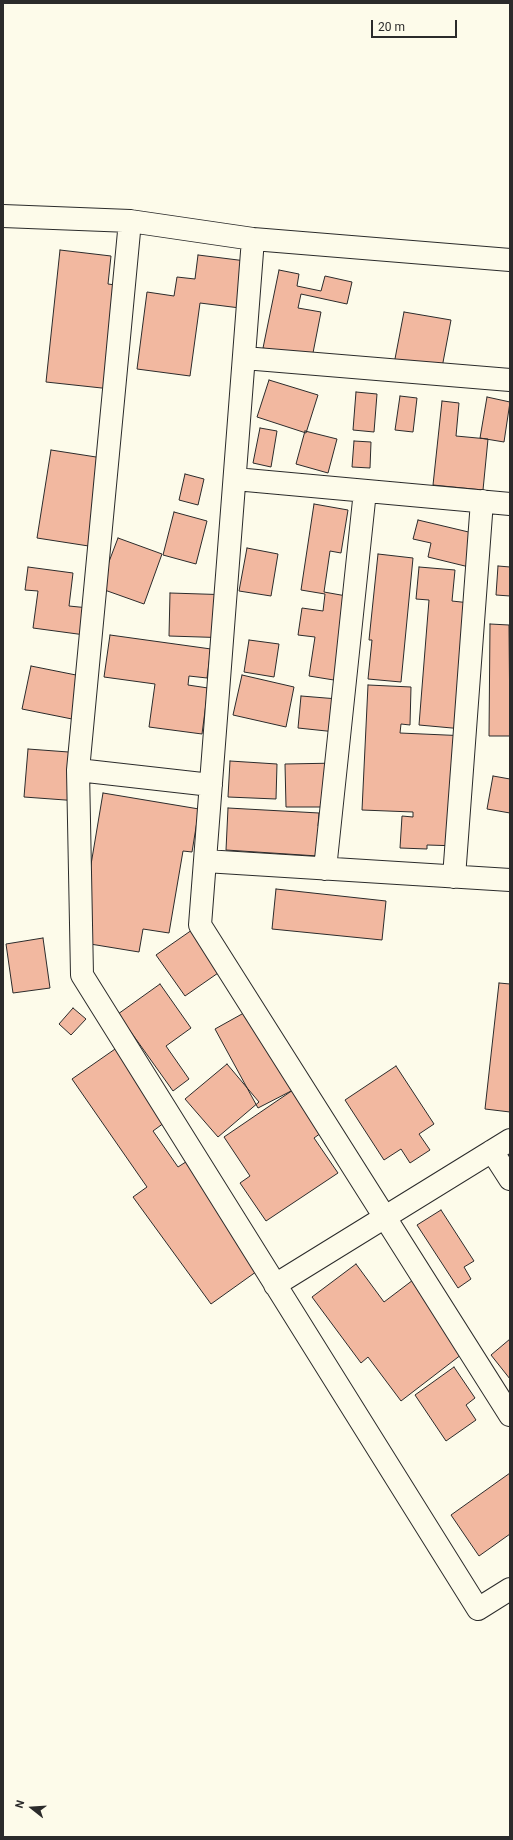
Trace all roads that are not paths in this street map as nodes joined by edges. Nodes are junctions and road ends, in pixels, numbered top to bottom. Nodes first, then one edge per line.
1 (3, 216) edge
2 (130, 221) junction
3 (253, 239) junction
4 (510, 260) edge
5 (244, 358) junction
6 (510, 380) edge
7 (234, 479) junction
8 (365, 491) junction
9 (482, 501) junction
10 (510, 504) edge
11 (78, 770) junction
12 (211, 784) junction
13 (205, 861) junction
14 (325, 869) junction
15 (454, 877) junction
16 (510, 880) edge
17 (501, 1146) edge
18 (510, 1179) edge
19 (384, 1217) junction
20 (275, 1285) junction
21 (510, 1415) edge
22 (510, 1589) edge

1 - 2 street
2 - 3 street
2 - 11 street
3 - 4 street
3 - 5 street
5 - 6 street
5 - 7 street
7 - 8 street
7 - 12 street
8 - 9 street
8 - 14 street
9 - 10 street
9 - 15 street
11 - 12 street
11 - 20 street
12 - 13 street
13 - 14 street
13 - 19 street
14 - 15 street
15 - 16 street
17 - 18 street
17 - 19 street
19 - 20 street
19 - 21 street
20 - 22 street

